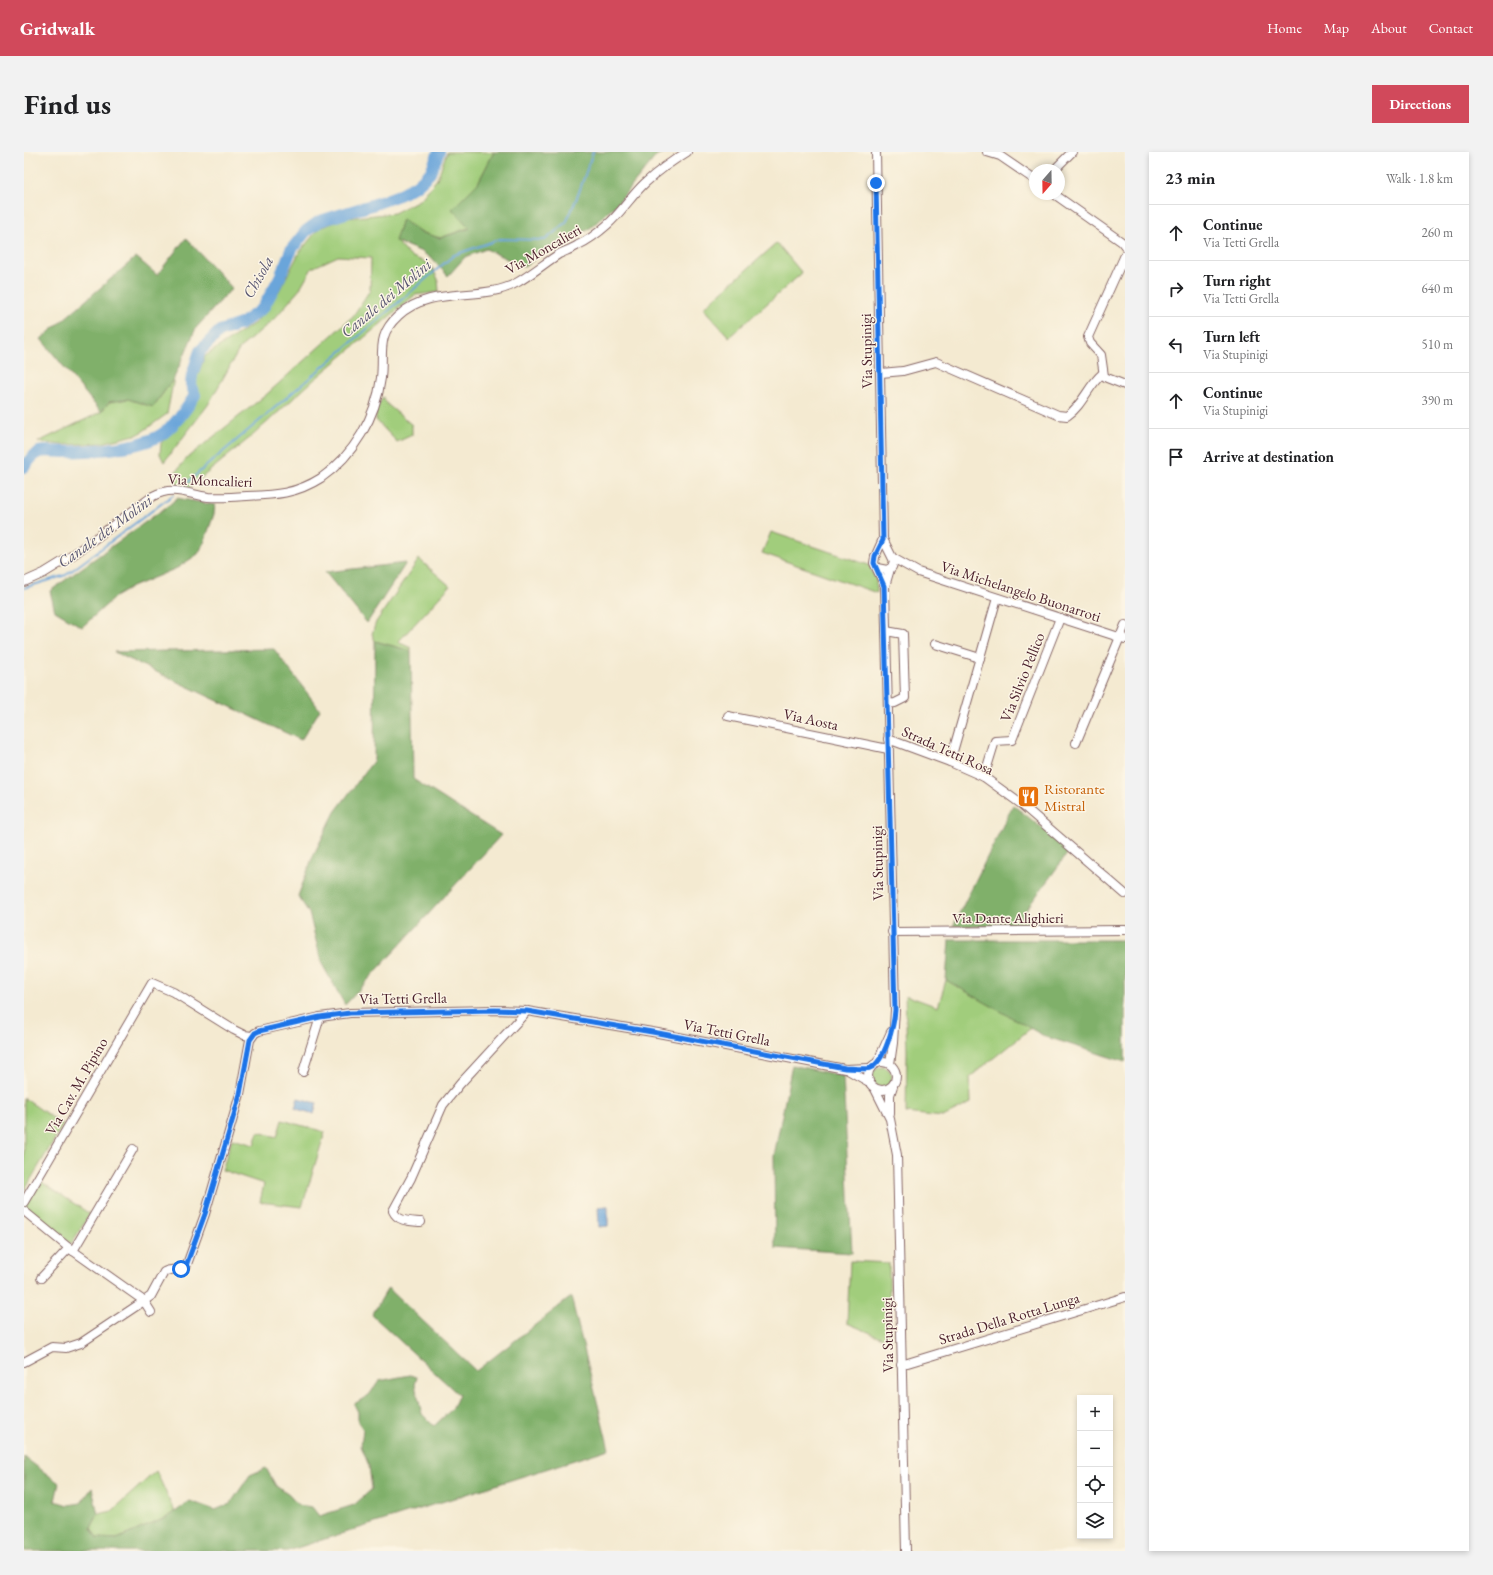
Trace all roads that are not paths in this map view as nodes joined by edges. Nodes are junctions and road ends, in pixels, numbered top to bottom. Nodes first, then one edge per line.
1 (687, 152) edge
2 (874, 152) edge
3 (987, 152) edge
4 (1072, 152) edge
5 (1060, 164) edge
6 (1029, 176) edge
7 (1062, 200) edge
8 (1125, 246) edge
9 (1125, 255) edge
10 (881, 373) junction
11 (1102, 374) junction
12 (1125, 384) edge
13 (883, 540) junction
14 (877, 554) junction
15 (891, 555) junction
16 (877, 568) junction
17 (891, 568) junction
18 (909, 568) junction
19 (24, 582) edge
20 (884, 586) junction
21 (997, 598) junction
22 (1060, 618) junction
23 (1125, 625) edge
24 (886, 631) junction
25 (1122, 638) edge
26 (936, 644) dead end
27 (980, 658) junction
28 (888, 704) junction
29 (728, 716) dead end
30 (888, 739) junction
31 (1076, 743) dead end
32 (888, 749) junction
33 (950, 762) junction
34 (984, 777) junction
35 (1125, 894) edge
36 (1125, 930) edge
37 (892, 932) junction
38 (527, 1011) junction
39 (320, 1017) junction
40 (894, 1022) junction
41 (252, 1036) junction
42 (890, 1064) junction
43 (873, 1066) junction
44 (845, 1068) junction
45 (303, 1072) dead end
46 (869, 1082) junction
47 (893, 1086) junction
48 (875, 1088) junction
49 (890, 1119) junction
50 (133, 1149) dead end
51 (24, 1202) edge
52 (24, 1211) edge
53 (421, 1222) dead end
54 (71, 1249) junction
55 (41, 1278) dead end
56 (1125, 1297) edge
57 (144, 1301) junction
58 (151, 1312) dead end
59 (24, 1362) edge
60 (902, 1365) junction
61 (906, 1551) edge

1 - 19 street, Via Moncalieri
2 - 10 street, Via Stupinigi
3 - 6 street
4 - 5 street
7 - 8 street
9 - 11 street
10 - 11 street
10 - 13 street, Via Stupinigi
11 - 12 street
13 - 14 street, Via Stupinigi
13 - 15 street, Via Stupinigi
14 - 15 street
14 - 16 street
15 - 17 street
15 - 18 street, Via Michelangelo Buonarroti
16 - 17 street
16 - 20 street, Via Stupinigi
17 - 18 street, Via Michelangelo Buonarroti
17 - 20 street, Via Stupinigi
18 - 21 street, Via Michelangelo Buonarroti
20 - 24 street, Via Stupinigi
21 - 22 street, Via Michelangelo Buonarroti
21 - 27 street
22 - 25 street, Via Michelangelo Buonarroti
22 - 34 street, Via Silvio Pellico
23 - 25 street
24 - 28 street, Via Stupinigi
24 - 28 street
25 - 31 street
26 - 27 street
27 - 33 street
28 - 30 street, Via Stupinigi
29 - 32 street, Via Aosta
30 - 32 street, Via Stupinigi
30 - 33 street, Strada Tetti Rosa
32 - 37 street, Via Stupinigi
33 - 34 street, Strada Tetti Rosa
34 - 35 street, Strada Tetti Rosa
36 - 37 street, Via Dante Alighieri
37 - 40 street, Via Stupinigi
38 - 39 street, Via Tetti Grella
38 - 44 street, Via Tetti Grella
38 - 53 street
39 - 41 street, Via Tetti Grella
39 - 45 street
40 - 42 street, Via Stupinigi
40 - 43 street, Via Stupinigi
41 - 51 street, Via Cav. M. Pipino
41 - 57 street
42 - 43 street
42 - 47 street, Via Stupinigi
43 - 44 street, Via Tetti Grella
43 - 46 street, Via Stupinigi
44 - 46 street, Via Tetti Grella
46 - 48 street, Via Stupinigi
47 - 48 street
47 - 49 street, Via Stupinigi
48 - 49 street, Via Stupinigi
49 - 60 street, Via Stupinigi
50 - 54 street
52 - 54 street
54 - 55 street
54 - 57 street
56 - 60 street, Strada Della Rotta Lunga
57 - 58 street
57 - 59 street
60 - 61 street, Via Stupinigi

